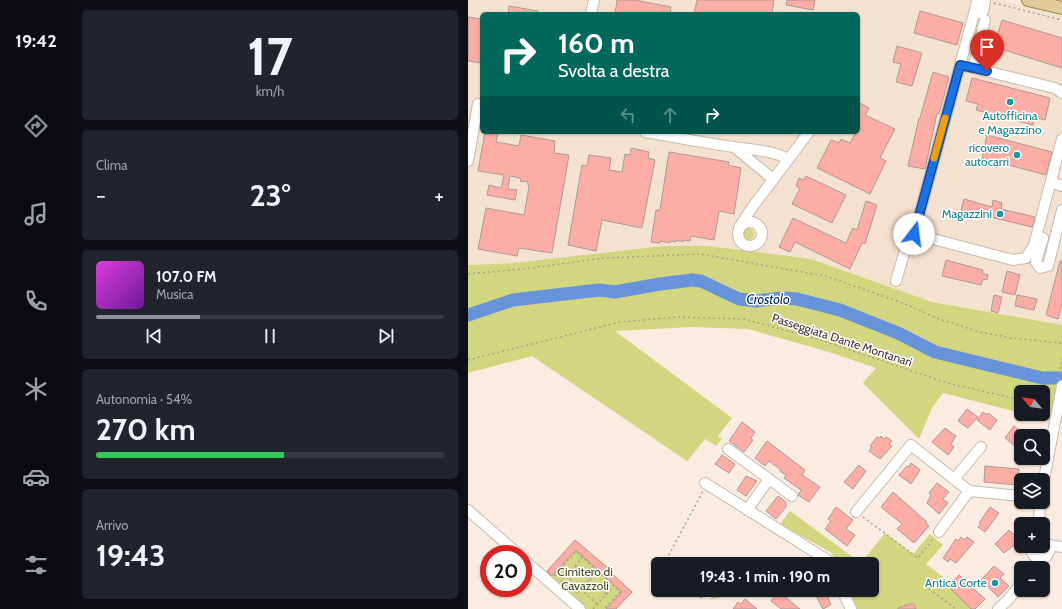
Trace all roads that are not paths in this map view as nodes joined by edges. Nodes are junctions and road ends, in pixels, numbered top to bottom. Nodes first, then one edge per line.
1 (594, 0) edge
2 (982, 0) edge
3 (1028, 0) edge
4 (1062, 8) edge
5 (591, 12) edge
6 (985, 20) dead end
7 (960, 65) junction
8 (973, 68) junction
9 (1062, 93) edge
10 (476, 103) edge
11 (658, 134) edge
12 (808, 134) edge
13 (1062, 139) edge
14 (734, 147) junction
15 (788, 159) junction
16 (468, 160) edge
17 (773, 180) junction
18 (1051, 182) junction
19 (1062, 186) edge
20 (751, 209) junction
21 (1062, 210) edge
22 (756, 223) junction
23 (1040, 223) junction
24 (739, 228) junction
25 (914, 234) junction
26 (896, 281) dead end
27 (1062, 386) edge
28 (981, 447) dead end
29 (728, 449) dead end
30 (1045, 473) edge
31 (769, 479) junction
32 (954, 479) junction
33 (705, 486) road end
34 (969, 491) junction
35 (1014, 495) edge
36 (792, 496) dead end
37 (468, 510) edge
38 (747, 510) junction
39 (860, 514) road end
40 (939, 532) road end
41 (508, 545) edge
42 (1034, 553) edge
43 (1042, 553) edge
44 (1044, 553) edge
45 (823, 557) edge
46 (1038, 561) edge
47 (532, 567) edge
48 (1014, 592) edge
49 (845, 597) edge
50 (580, 609) edge
51 (851, 609) edge
52 (998, 609) edge

1 - 5 street
2 - 7 street
3 - 4 main road
6 - 8 street
7 - 8 street
7 - 25 street
8 - 9 street
10 - 16 street
11 - 14 street
12 - 15 street
13 - 18 street
14 - 15 street
14 - 17 street
15 - 17 street
17 - 20 street
18 - 19 street
18 - 23 street
20 - 22 street
20 - 24 street
21 - 23 street
22 - 24 street
22 - 24 street
23 - 25 street
25 - 26 street
27 - 30 street
28 - 32 street
29 - 31 street
31 - 36 street
31 - 38 street
32 - 34 street
32 - 39 street
33 - 38 street
34 - 35 street
34 - 40 street
37 - 41 street
38 - 45 street
42 - 43 street
44 - 46 street
47 - 50 street
48 - 52 street
49 - 51 street

